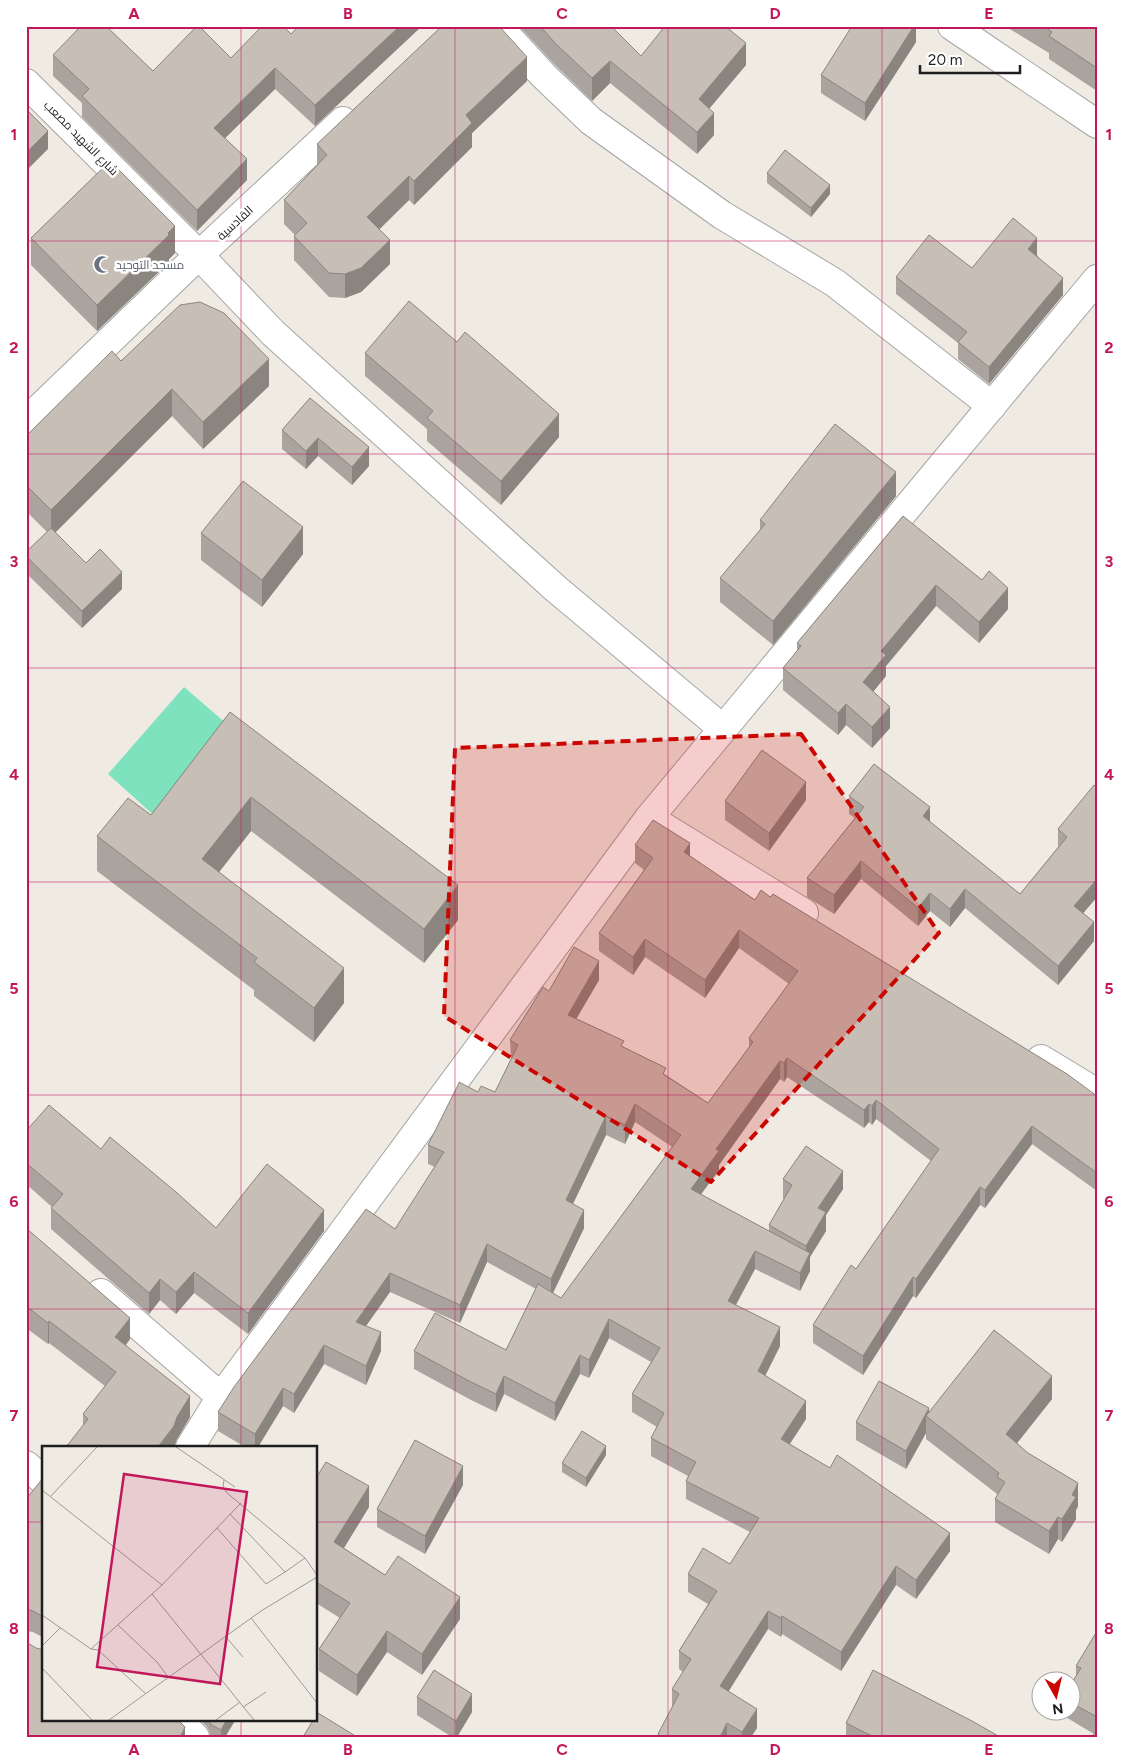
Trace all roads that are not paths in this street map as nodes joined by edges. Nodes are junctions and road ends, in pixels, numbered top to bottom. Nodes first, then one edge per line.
1 (498, 26) edge
2 (952, 26) edge
3 (26, 83) edge
4 (358, 107) edge
5 (1097, 124) edge
6 (199, 256) junction
7 (1097, 279) edge
8 (992, 406) junction
9 (26, 421) edge
10 (723, 729) junction
11 (649, 818) junction
12 (826, 927) edge
13 (1021, 1046) edge
14 (1097, 1093) edge
15 (86, 1280) edge
16 (221, 1397) junction
17 (191, 1446) edge
18 (26, 1465) edge
19 (42, 1479) edge
20 (179, 1720) edge
21 (195, 1737) edge

1 - 8 street
2 - 5 street
3 - 6 street, شارع الشهيد مصعب
4 - 6 street, القادسية
6 - 9 street, القادسية
6 - 10 street, شارع الشهيد مصعب
7 - 8 street
8 - 10 street
10 - 11 street
11 - 12 street
11 - 16 street
13 - 14 street
15 - 16 street
16 - 17 street
18 - 19 street
20 - 21 street

